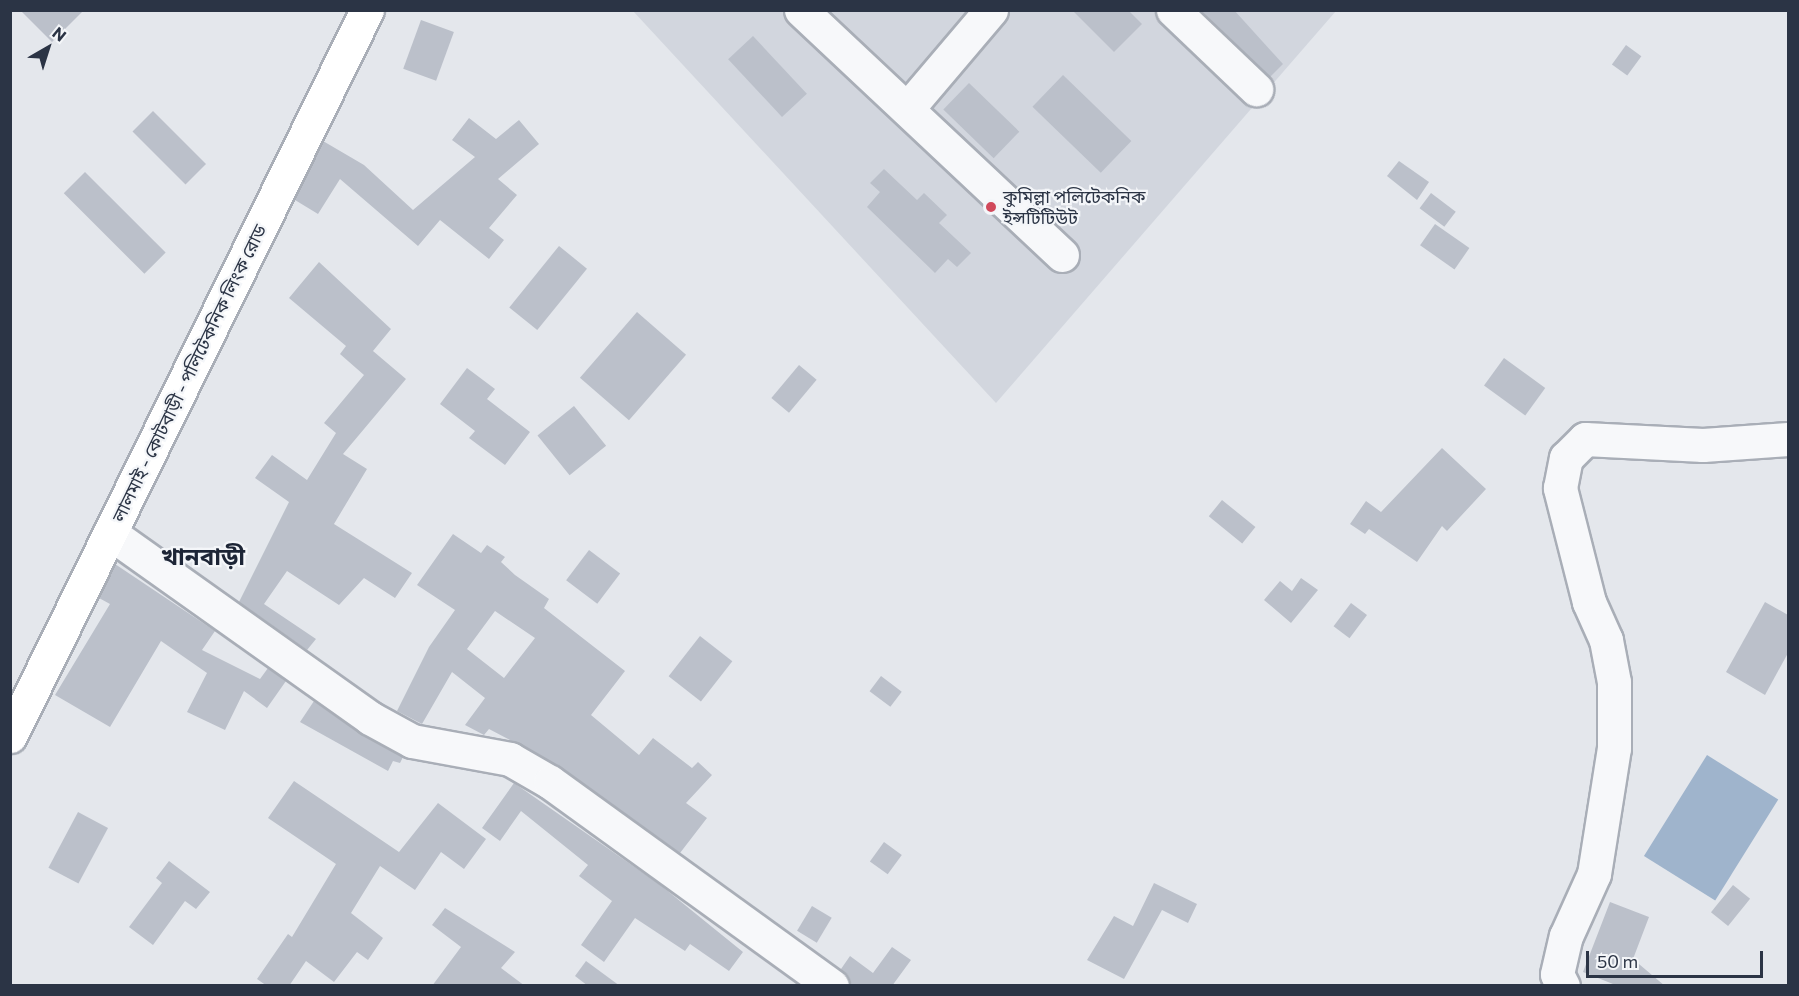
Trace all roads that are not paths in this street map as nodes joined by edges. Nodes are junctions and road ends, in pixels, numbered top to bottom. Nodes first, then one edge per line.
1 (367, 10) edge
2 (801, 10) edge
3 (991, 10) edge
4 (1173, 10) edge
5 (1256, 89) dead end
6 (908, 109) junction
7 (1062, 255) dead end
8 (1788, 439) edge
9 (110, 533) junction
10 (10, 736) edge
11 (1556, 982) edge
12 (832, 986) edge

1 - 9 main road, লালমাই - কোটবাড়ী - পলিটেকনিক লিংক রোড
2 - 6 street
3 - 6 street
4 - 5 street
6 - 7 street
8 - 11 street
9 - 10 main road, লালমাই - কোটবাড়ী - পলিটেকনিক লিংক রোড
9 - 12 street

